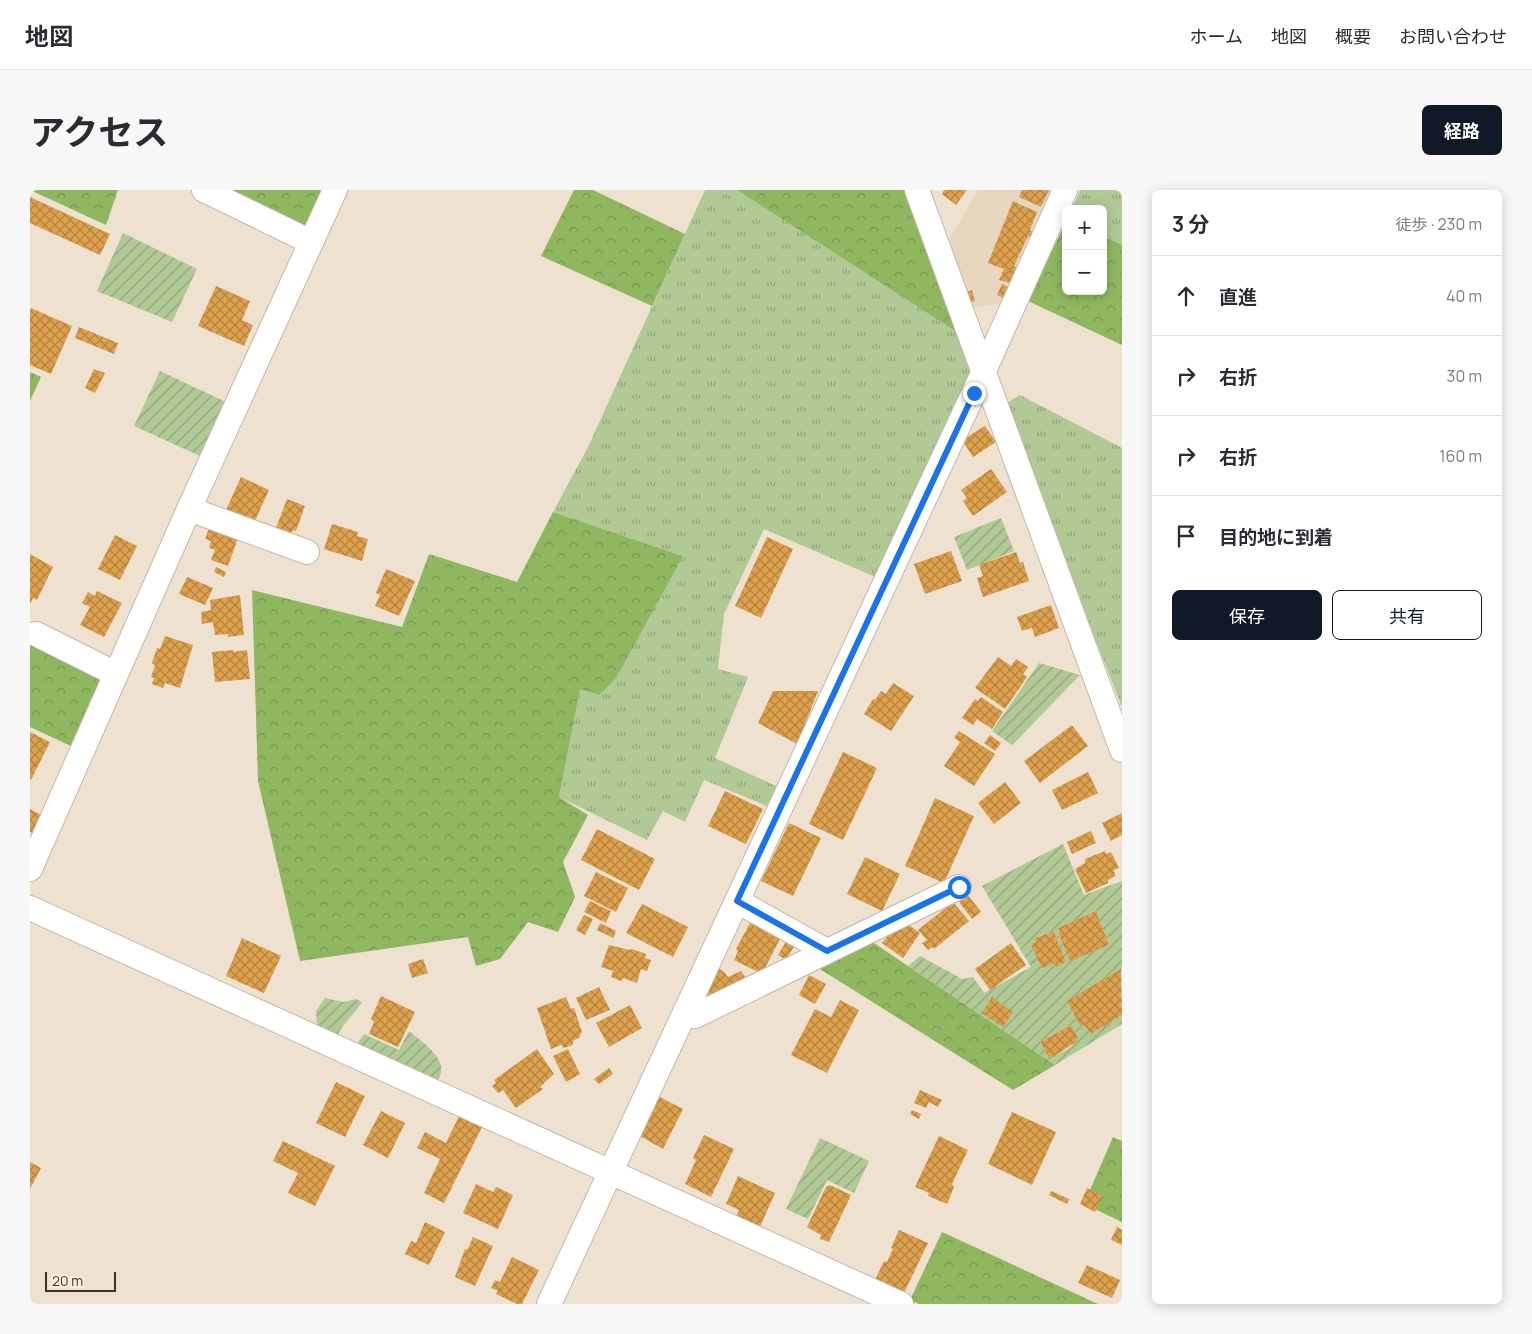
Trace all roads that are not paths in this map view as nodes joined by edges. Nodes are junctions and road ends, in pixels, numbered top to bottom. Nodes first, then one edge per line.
1 (204, 190) edge
2 (335, 190) edge
3 (917, 190) edge
4 (1065, 190) edge
5 (311, 242) junction
6 (984, 373) junction
7 (189, 509) junction
8 (306, 552) dead end
9 (36, 634) dead end
10 (116, 674) junction
11 (1122, 750) edge
12 (30, 870) edge
13 (959, 887) dead end
14 (737, 901) junction
15 (30, 908) edge
16 (827, 951) junction
17 (685, 1012) junction
18 (610, 1172) junction
19 (549, 1304) edge
20 (901, 1304) edge

1 - 5 street
2 - 5 street
3 - 6 street
4 - 6 street
5 - 7 street
6 - 11 street
6 - 14 street
7 - 8 street
7 - 10 street
9 - 10 street
10 - 12 street
13 - 16 street
14 - 16 street
14 - 17 street
15 - 18 street
16 - 17 street
17 - 18 street
18 - 19 street
18 - 20 street

